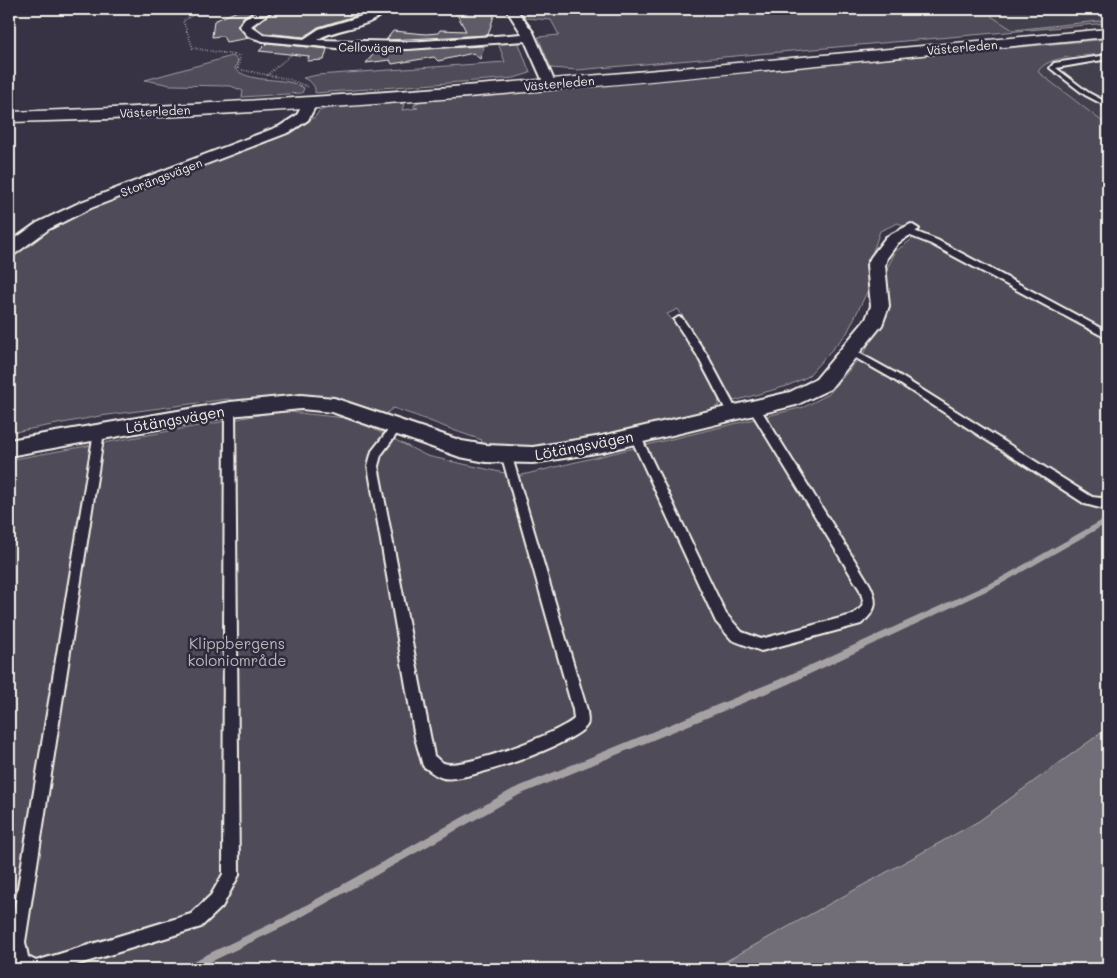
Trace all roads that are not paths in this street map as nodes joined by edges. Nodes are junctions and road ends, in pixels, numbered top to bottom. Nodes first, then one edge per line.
1 (268, 9) edge
2 (381, 9) edge
3 (511, 9) edge
4 (1108, 33) edge
5 (529, 37) junction
6 (306, 43) junction
7 (1108, 57) edge
8 (549, 83) junction
9 (1087, 94) junction
10 (310, 103) junction
11 (1108, 105) edge
12 (1108, 113) edge
13 (9, 117) edge
14 (908, 230) joint
15 (9, 250) edge
16 (679, 320) dead end
17 (1108, 336) edge
18 (850, 351) junction
19 (754, 408) junction
20 (230, 409) junction
21 (733, 413) junction
22 (397, 427) junction
23 (99, 432) junction
24 (635, 436) junction
25 (9, 448) edge
26 (507, 457) junction
27 (1108, 500) edge
28 (35, 969) edge

1 - 6 street, Cellovägen
2 - 6 street
3 - 5 street
4 - 8 main road, Västerleden
5 - 6 street, Cellovägen
5 - 8 street
7 - 9 lane
8 - 10 main road, Västerleden
9 - 11 lane
9 - 12 lane
10 - 13 main road, Västerleden
10 - 15 street, Storängsvägen
14 - 17 lane
14 - 18 street, Lötängsvägen
16 - 21 lane
18 - 19 street, Lötängsvägen
18 - 27 lane
19 - 21 street, Lötängsvägen
19 - 24 lane
20 - 22 street, Lötängsvägen
20 - 23 street, Lötängsvägen
20 - 28 lane
21 - 24 street, Lötängsvägen
22 - 26 street, Lötängsvägen
22 - 26 lane
23 - 25 street, Lötängsvägen
23 - 28 lane
24 - 26 street, Lötängsvägen

